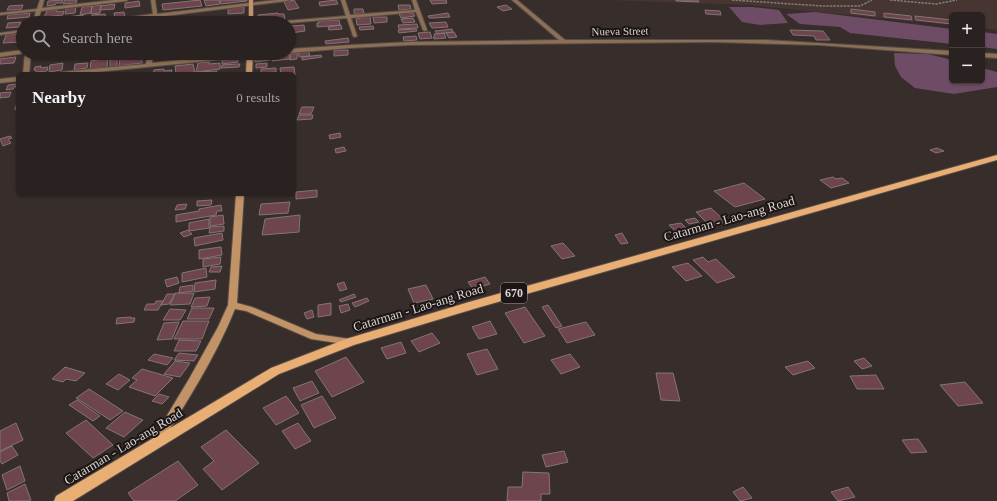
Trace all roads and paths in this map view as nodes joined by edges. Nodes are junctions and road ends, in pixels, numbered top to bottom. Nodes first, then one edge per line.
1 (42, 0) edge
2 (126, 0) edge
3 (154, 0) edge
4 (287, 0) edge
5 (343, 0) edge
6 (414, 0) edge
7 (514, 0) edge
8 (732, 0) edge
9 (872, 0) edge
10 (890, 0) edge
11 (957, 0) edge
12 (251, 2) edge
13 (39, 10) junction
14 (418, 11) junction
15 (0, 14) edge
16 (155, 15) junction
17 (37, 16) edge
18 (147, 16) edge
19 (251, 16) edge
20 (349, 16) junction
21 (296, 21) edge
22 (426, 30) dead end
23 (16, 32) edge
24 (0, 34) edge
25 (355, 36) dead end
26 (564, 42) junction
27 (296, 50) edge
28 (16, 53) edge
29 (949, 53) edge
30 (0, 55) edge
31 (985, 55) edge
32 (997, 56) edge
33 (27, 60) edge
34 (149, 60) edge
35 (195, 60) edge
36 (250, 60) edge
37 (149, 65) junction
38 (26, 72) edge
39 (81, 72) edge
40 (249, 72) edge
41 (16, 78) edge
42 (0, 81) edge
43 (997, 157) edge
44 (240, 196) edge
45 (232, 305) junction
46 (350, 342) junction
47 (156, 442) junction
48 (61, 501) edge

1 - 13 street
2 - 13 street
3 - 16 street
4 - 12 street
5 - 20 street
6 - 14 street
7 - 26 street
8 - 9 path
10 - 11 path
12 - 16 street
12 - 19 street
13 - 15 street
13 - 17 street
14 - 20 street
14 - 22 street
16 - 18 street
20 - 21 street
20 - 25 street
23 - 24 street
26 - 27 street, Nueva Street
26 - 29 street, Nueva Street
28 - 30 street
31 - 32 street
33 - 38 street
34 - 37 street
35 - 37 street
36 - 40 street
37 - 39 street
41 - 42 street
43 - 46 main road, Catarman - Lao-ang Road / 670
44 - 45 street
45 - 46 street
45 - 47 street
46 - 47 main road, Catarman - Lao-ang Road / 670
47 - 48 main road, Catarman - Lao-ang Road / 670

